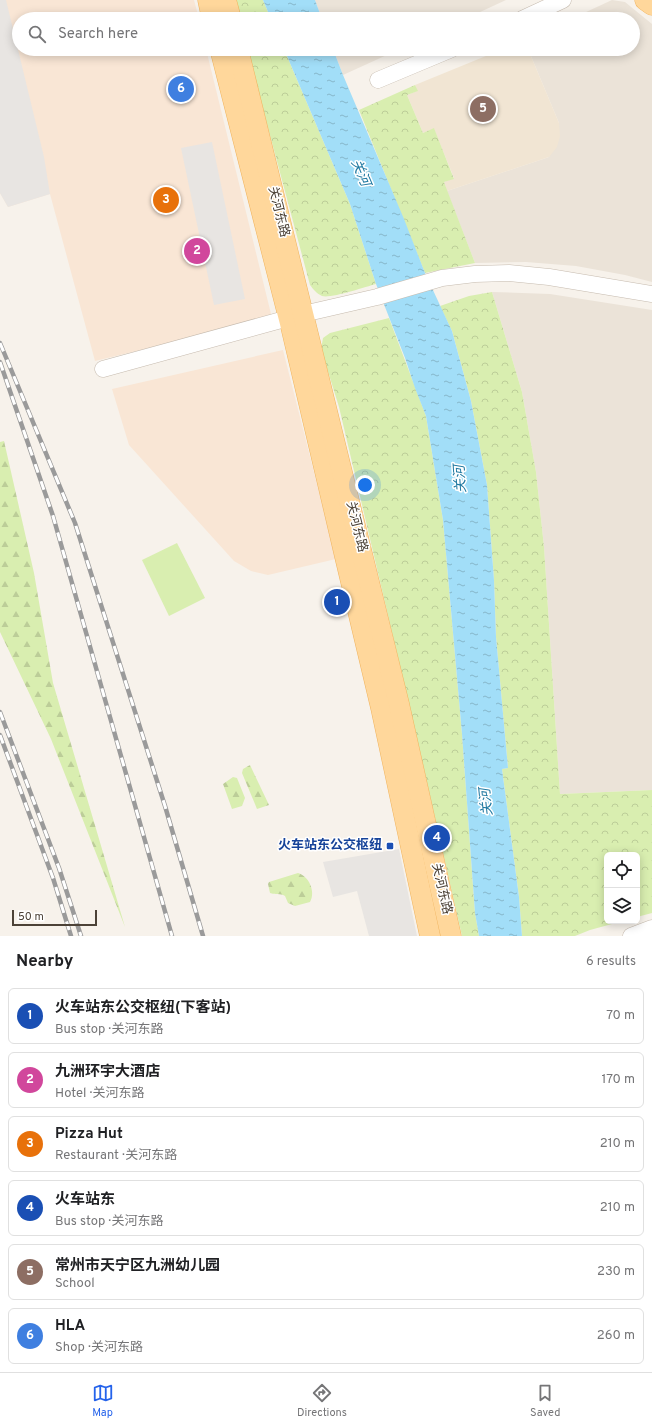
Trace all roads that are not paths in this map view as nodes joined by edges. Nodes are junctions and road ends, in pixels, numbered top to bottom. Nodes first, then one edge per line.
1 (208, 0) edge
2 (226, 0) edge
3 (562, 0) edge
4 (645, 0) edge
5 (652, 5) edge
6 (211, 12) edge
7 (229, 12) edge
8 (537, 12) edge
9 (222, 56) edge
10 (240, 56) edge
11 (435, 56) edge
12 (378, 80) dead end
13 (444, 282) junction
14 (652, 294) edge
15 (652, 304) edge
16 (297, 321) junction
17 (104, 373) dead end
18 (652, 928) edge
19 (430, 936) edge
20 (451, 936) edge
21 (630, 936) edge

1 - 6 main road
2 - 7 main road
3 - 8 street
4 - 5 main road
9 - 16 main road, 关河东路
10 - 16 main road, 关河东路
11 - 12 street
13 - 14 street
13 - 15 street
13 - 16 street
16 - 17 street
16 - 19 main road, 关河东路
16 - 20 main road, 关河东路
18 - 21 street

